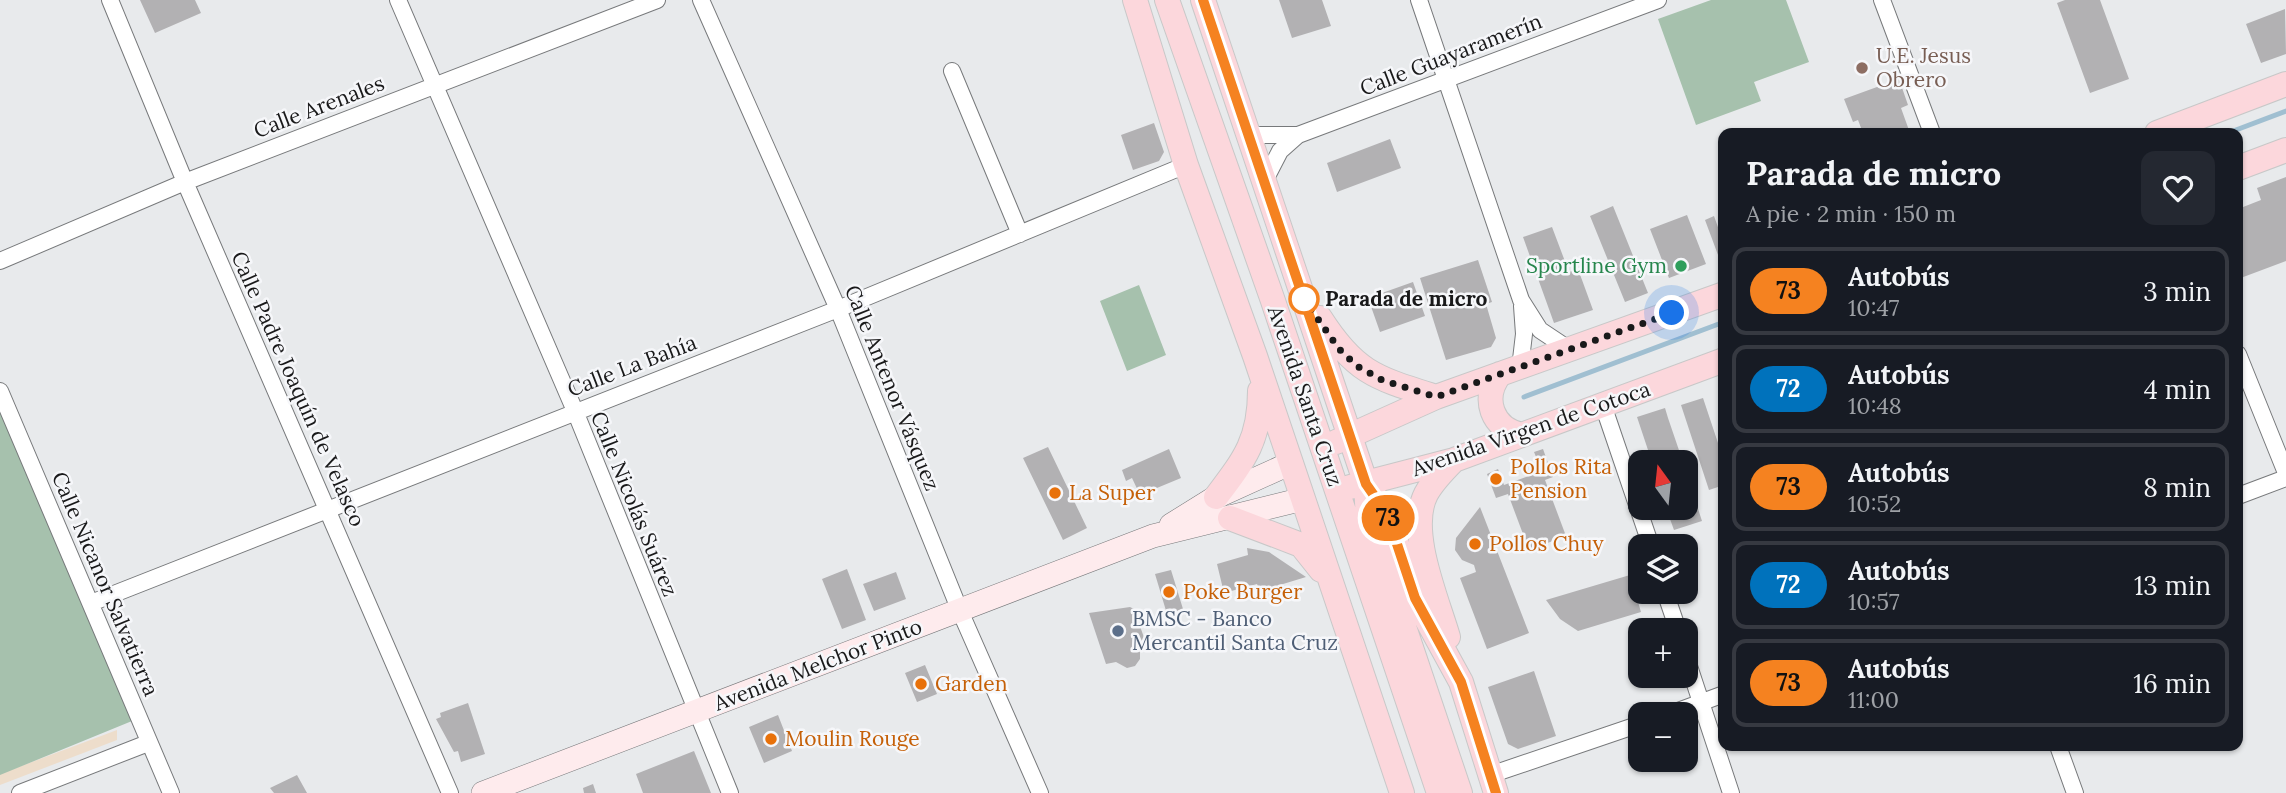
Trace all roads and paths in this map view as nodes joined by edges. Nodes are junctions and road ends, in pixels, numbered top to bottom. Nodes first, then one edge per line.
1 (110, 0) edge
2 (398, 0) edge
3 (657, 0) edge
4 (701, 0) edge
5 (1135, 0) edge
6 (1167, 0) edge
7 (1203, 0) edge
8 (1419, 0) edge
9 (1658, 0) edge
10 (1882, 0) edge
11 (952, 71) dead end
12 (1446, 80) junction
13 (2286, 84) edge
14 (433, 85) junction
15 (1930, 128) edge
16 (2170, 128) edge
17 (1248, 135) junction
18 (1298, 135) junction
19 (2286, 150) edge
20 (1186, 165) junction
21 (2243, 166) edge
22 (1265, 180) junction
23 (185, 182) junction
24 (1020, 234) junction
25 (0, 261) edge
26 (1222, 264) junction
27 (1299, 286) junction
28 (1718, 296) edge
29 (1521, 300) junction
30 (838, 309) junction
31 (1286, 340) junction
32 (1570, 349) junction
33 (1255, 356) junction
34 (1718, 362) edge
35 (2243, 367) edge
36 (1510, 371) junction
37 (0, 391) edge
38 (1436, 397) junction
39 (1603, 405) junction
40 (575, 411) junction
41 (1522, 435) junction
42 (1350, 436) junction
43 (1322, 449) junction
44 (1454, 460) junction
45 (1291, 463) junction
46 (2286, 475) edge
47 (1366, 484) junction
48 (1336, 490) junction
49 (2243, 494) edge
50 (1216, 497) junction
51 (1303, 499) junction
52 (328, 510) junction
53 (1230, 518) junction
54 (1647, 534) edge
55 (1153, 536) junction
56 (1369, 587) junction
57 (1335, 595) junction
58 (91, 603) junction
59 (960, 611) junction
60 (1363, 676) junction
61 (1461, 682) junction
62 (1696, 688) edge
63 (1718, 696) edge
64 (1701, 703) junction
65 (1698, 704) edge
66 (695, 712) junction
67 (1628, 729) edge
68 (148, 743) junction
69 (2060, 751) edge
70 (1493, 784) edge
71 (20, 793) edge
72 (171, 793) edge
73 (450, 793) edge
74 (483, 793) edge
75 (730, 793) edge
76 (1040, 793) edge
77 (1402, 793) edge
78 (1439, 793) edge
79 (1460, 793) edge
80 (1731, 793) edge
81 (2075, 793) edge

1 - 23 street, Calle Padre Joaquín de Velasco
2 - 14 street, Calle Nicolás Suárez
3 - 14 street, Calle Arenales
4 - 30 street, Calle Antenor Vásquez
5 - 20 main road, Avenida Santa Cruz
6 - 31 main road, Avenida Santa Cruz
7 - 17 main road, Avenida Santa Cruz
8 - 12 street
9 - 12 street, Calle Guayaramerín
10 - 15 street
11 - 24 street
12 - 18 street, Calle Guayaramerín
12 - 29 street
13 - 16 main road
14 - 23 street, Calle Arenales
14 - 40 street, Calle Nicolás Suárez
17 - 18 street, Calle Guayaramerín
17 - 22 main road, Avenida Santa Cruz
18 - 22 street, Calle Guayaramerín
19 - 21 main road
20 - 24 street, Calle La Bahía
20 - 26 main road, Avenida Santa Cruz
22 - 27 main road, Avenida Santa Cruz
23 - 25 street, Calle Arenales
23 - 52 street, Calle Padre Joaquín de Velasco
24 - 30 street, Calle La Bahía
26 - 31 main road
26 - 33 main road, Avenida Santa Cruz
27 - 38 main road
27 - 42 main road, Avenida Santa Cruz
28 - 32 main road
29 - 32 street
29 - 36 street
30 - 40 street, Calle La Bahía
30 - 59 street, Calle Antenor Vásquez
31 - 43 main road, Avenida Santa Cruz
32 - 36 main road
33 - 45 main road, Avenida Santa Cruz
33 - 50 main road
34 - 39 main road, Avenida Virgen de Cotoca
35 - 46 street
36 - 38 main road
36 - 41 main road
37 - 58 street, Calle Nicanor Salvatierra
38 - 42 main road
39 - 41 main road, Avenida Virgen de Cotoca
39 - 54 street
40 - 52 street, Calle La Bahía
40 - 66 street, Calle Nicolás Suárez
41 - 44 main road, Avenida Virgen de Cotoca
42 - 43 main road
42 - 47 main road, Avenida Santa Cruz
43 - 45 main road, Avenida Melchor Pinto
43 - 48 main road, Avenida Santa Cruz
44 - 47 main road, Avenida Virgen de Cotoca
44 - 61 main road
45 - 50 main road, Avenida Melchor Pinto
45 - 51 main road, Avenida Santa Cruz
46 - 49 street
47 - 48 main road, Avenida Virgen de Cotoca
47 - 61 main road, Avenida Santa Cruz
47 - 79 main road, Avenida Santa Cruz
48 - 51 main road, Avenida Melchor Pinto
48 - 56 main road, Avenida Santa Cruz
50 - 55 main road, Avenida Melchor Pinto
51 - 53 main road, Avenida Melchor Pinto
51 - 57 main road, Avenida Santa Cruz
52 - 58 street, Calle La Bahía
52 - 73 street, Calle Padre Joaquín de Velasco
53 - 55 main road, Avenida Melchor Pinto
53 - 57 main road
55 - 59 main road, Avenida Melchor Pinto
56 - 60 main road
56 - 78 main road, Avenida Santa Cruz
57 - 60 main road, Avenida Santa Cruz
58 - 68 street, Calle Nicanor Salvatierra
59 - 66 main road, Avenida Melchor Pinto
59 - 76 street, Calle Antenor Vásquez
60 - 77 main road, Avenida Santa Cruz
61 - 70 main road, Avenida Santa Cruz
62 - 64 street
63 - 64 street
64 - 65 street
64 - 80 street
66 - 74 main road, Avenida Melchor Pinto
66 - 75 street, Calle Nicolás Suárez
67 - 70 street
68 - 71 street
68 - 72 street, Calle Nicanor Salvatierra
69 - 81 street

